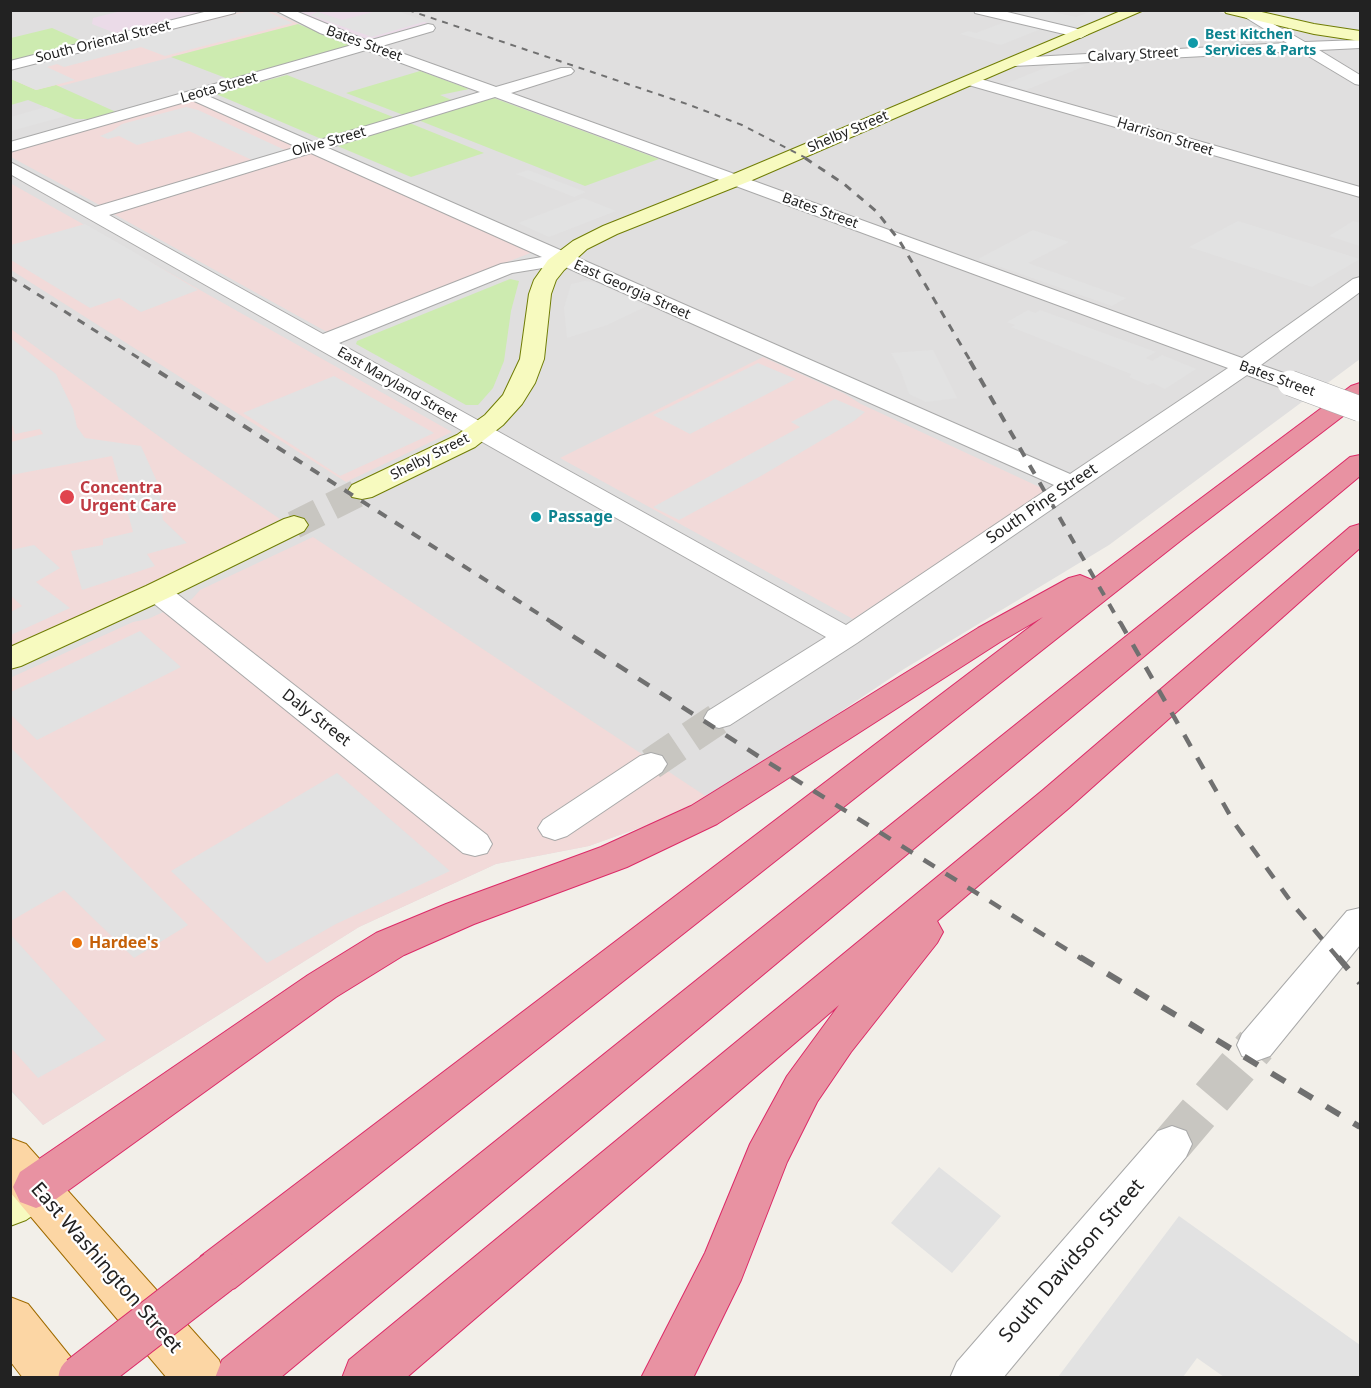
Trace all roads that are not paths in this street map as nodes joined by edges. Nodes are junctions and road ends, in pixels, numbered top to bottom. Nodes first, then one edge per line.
1 (230, 10) edge
2 (281, 10) edge
3 (980, 10) edge
4 (1137, 10) edge
5 (1231, 10) edge
6 (1247, 14) junction
7 (428, 28) dead end
8 (1322, 30) junction
9 (1081, 34) junction
10 (1360, 36) edge
11 (1360, 44) edge
12 (368, 45) junction
13 (1303, 46) junction
14 (1014, 62) junction
15 (10, 66) edge
16 (566, 71) dead end
17 (969, 81) junction
18 (1360, 81) edge
19 (495, 92) junction
20 (193, 95) junction
21 (10, 147) edge
22 (311, 148) junction
23 (10, 167) edge
24 (735, 180) junction
25 (1360, 192) edge
26 (93, 214) junction
27 (563, 259) junction
28 (1360, 283) edge
29 (321, 342) junction
30 (1244, 367) junction
31 (1360, 391) edge
32 (1360, 409) edge
33 (479, 432) junction
34 (1360, 463) edge
35 (1072, 484) junction
36 (362, 491) tunnel mouth
37 (294, 525) tunnel mouth
38 (1174, 532) junction
39 (1360, 533) edge
40 (157, 592) junction
41 (848, 637) junction
42 (10, 659) edge
43 (719, 718) tunnel mouth
44 (651, 764) tunnel mouth
45 (1056, 799) junction
46 (555, 828) dead end
47 (475, 844) dead end
48 (1359, 924) edge
49 (1256, 1045) tunnel mouth
50 (1172, 1144) tunnel mouth
51 (19, 1183) edge
52 (10, 1321) edge
53 (54, 1377) edge
54 (81, 1377) edge
55 (201, 1377) edge
56 (240, 1377) edge
57 (367, 1377) edge
58 (666, 1377) edge
59 (973, 1377) edge

1 - 15 street, South Oriental Street
2 - 12 street, Bates Street
3 - 9 street
4 - 9 main road, Shelby Street
5 - 6 main road
6 - 8 main road
6 - 13 street
7 - 12 street, Leota Street
8 - 10 main road
8 - 13 street
9 - 14 main road, Shelby Street
11 - 13 street, Calvary Street
12 - 19 street, Bates Street
12 - 20 street, Leota Street
13 - 14 street, Calvary Street
13 - 18 street
14 - 17 main road, Shelby Street
16 - 19 street, Olive Street
17 - 24 main road, Shelby Street
17 - 25 street, Harrison Street
19 - 22 street, Olive Street
19 - 24 street, Bates Street
20 - 21 street, Leota Street
20 - 22 street, East Georgia Street
22 - 26 street, Olive Street
22 - 27 street, East Georgia Street
23 - 26 street, East Maryland Street
24 - 27 main road, Shelby Street
24 - 30 street, Bates Street
26 - 29 street, East Maryland Street
27 - 29 street, Shelby Street
27 - 33 main road, Shelby Street
27 - 35 street, East Georgia Street
28 - 30 street, South Pine Street
29 - 33 street, East Maryland Street
30 - 32 street, Bates Street, bridge
30 - 35 street, South Pine Street
31 - 38 highway
33 - 36 main road, Shelby Street
33 - 41 street, East Maryland Street
34 - 56 highway
35 - 41 street, South Pine Street
37 - 40 main road
38 - 51 highway
38 - 54 highway, bridge
39 - 45 highway
40 - 42 main road
40 - 47 street, Daly Street
41 - 43 street, South Pine Street
44 - 46 street
45 - 57 highway
45 - 58 highway
48 - 49 street
50 - 59 street, South Davidson Street
51 - 55 main road, East Washington Street
52 - 53 main road

